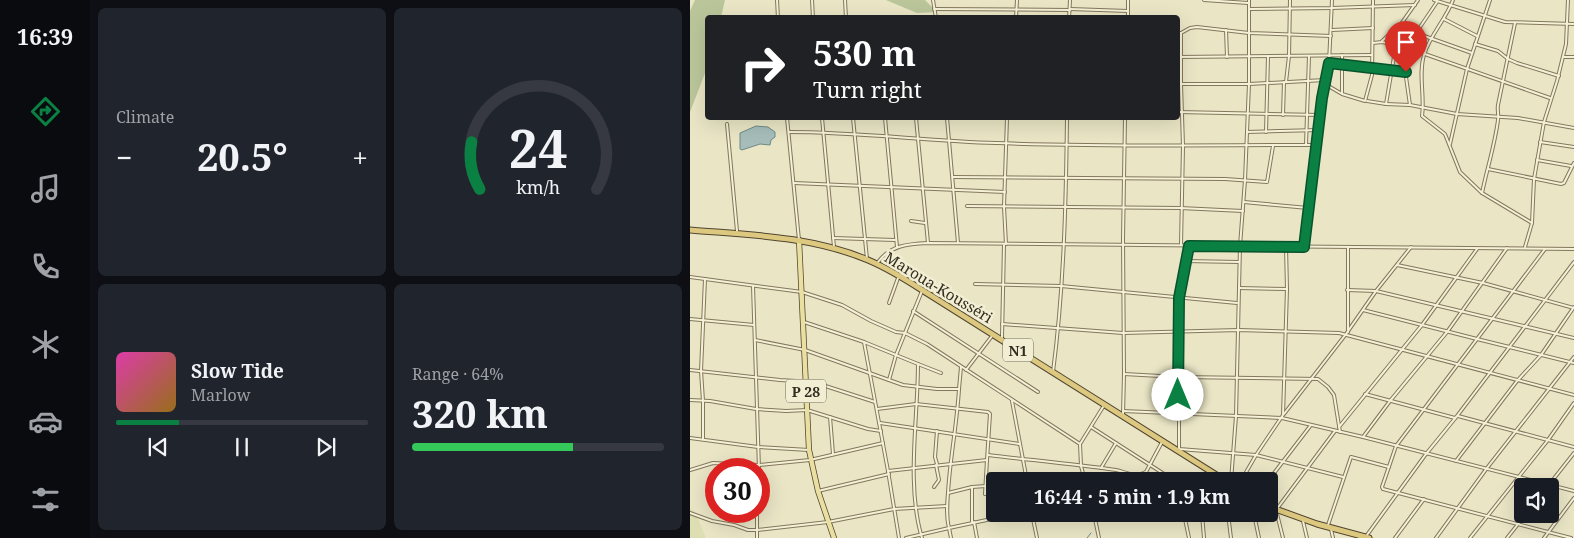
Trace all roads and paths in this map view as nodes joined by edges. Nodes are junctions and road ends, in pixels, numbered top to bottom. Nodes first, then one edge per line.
1 (777, 0) edge
2 (812, 0) edge
3 (845, 0) edge
4 (933, 0) edge
5 (1017, 0) edge
6 (1070, 0) edge
7 (1128, 0) edge
8 (1204, 0) edge
9 (1290, 0) edge
10 (1332, 0) edge
11 (1372, 0) edge
12 (1418, 0) edge
13 (1437, 0) edge
14 (1453, 0) edge
15 (1490, 0) edge
16 (1568, 0) edge
17 (1249, 2) edge
18 (1415, 5) junction
19 (1373, 6) junction
20 (1450, 6) junction
21 (1249, 8) junction
22 (1290, 8) junction
23 (1332, 8) junction
24 (934, 9) junction
25 (1016, 9) junction
26 (1070, 9) junction
27 (1128, 11) junction
28 (778, 15) edge
29 (813, 15) edge
30 (846, 15) edge
31 (935, 15) edge
32 (1016, 15) edge
33 (1069, 15) edge
34 (1128, 15) edge
35 (1485, 16) junction
36 (1444, 19) junction
37 (1515, 23) junction
38 (1568, 24) junction
39 (1574, 24) edge
40 (1399, 27) junction
41 (1373, 28) junction
42 (1226, 30) junction
43 (1332, 30) junction
44 (1180, 33) edge
45 (1249, 33) junction
46 (1416, 33) junction
47 (1290, 35) junction
48 (1331, 36) junction
49 (1477, 36) junction
50 (1432, 39) junction
51 (1382, 42) junction
52 (1373, 43) junction
53 (1474, 44) junction
54 (1396, 45) junction
55 (1405, 47) junction
56 (1472, 53) junction
57 (1424, 54) junction
58 (1342, 55) junction
59 (1372, 55) junction
60 (1289, 56) junction
61 (1309, 56) junction
62 (1330, 56) junction
63 (1227, 57) junction
64 (1249, 57) junction
65 (1268, 57) junction
66 (1563, 57) junction
67 (1574, 57) edge
68 (1180, 58) edge
69 (1508, 59) junction
70 (1329, 63) junction
71 (1342, 64) junction
72 (1372, 67) junction
73 (1467, 69) junction
74 (1391, 70) junction
75 (1180, 71) edge
76 (1406, 72) junction
77 (1559, 76) junction
78 (1325, 80) junction
79 (1307, 81) junction
80 (1504, 81) junction
81 (1268, 82) junction
82 (1285, 82) junction
83 (1181, 84) junction
84 (1249, 84) junction
85 (1325, 84) junction
86 (1342, 94) junction
87 (1550, 98) junction
88 (1365, 101) junction
89 (1386, 104) junction
90 (1410, 105) junction
91 (1423, 107) junction
92 (1182, 112) junction
93 (1247, 114) junction
94 (1266, 114) junction
95 (1283, 114) junction
96 (1457, 114) junction
97 (1307, 115) junction
98 (1320, 115) junction
99 (1499, 116) junction
100 (787, 120) edge
101 (822, 120) edge
102 (852, 120) edge
103 (885, 120) edge
104 (916, 120) edge
105 (947, 120) edge
106 (1007, 120) edge
107 (1067, 120) edge
108 (1125, 120) edge
109 (1544, 122) junction
110 (727, 124) dead end
111 (1574, 128) edge
112 (1307, 130) junction
113 (1319, 130) junction
114 (788, 132) junction
115 (823, 132) junction
116 (1247, 132) junction
117 (1266, 132) junction
118 (854, 135) junction
119 (887, 137) junction
120 (918, 140) junction
121 (950, 142) junction
122 (1540, 142) junction
123 (1006, 144) junction
124 (1067, 145) junction
125 (1124, 145) junction
126 (1306, 145) junction
127 (1317, 145) junction
128 (1450, 145) junction
129 (1183, 146) junction
130 (1247, 146) junction
131 (1273, 146) junction
132 (1574, 146) edge
133 (1537, 160) junction
134 (1574, 163) edge
135 (1571, 166) junction
136 (1487, 169) junction
137 (953, 178) junction
138 (1005, 178) junction
139 (1065, 178) junction
140 (1124, 178) junction
141 (1181, 179) junction
142 (1534, 179) junction
143 (1246, 180) junction
144 (794, 183) junction
145 (827, 184) junction
146 (860, 186) junction
147 (891, 186) junction
148 (922, 188) junction
149 (954, 189) junction
150 (1005, 192) junction
151 (1482, 193) junction
152 (1244, 202) junction
153 (967, 206) dead end
154 (1004, 207) junction
155 (1064, 208) junction
156 (1180, 208) junction
157 (1308, 208) junction
158 (1123, 209) junction
159 (1244, 211) junction
160 (911, 222) dead end
161 (925, 223) junction
162 (1532, 223) junction
163 (690, 230) edge
164 (737, 233) junction
165 (833, 238) junction
166 (865, 238) junction
167 (800, 240) junction
168 (896, 240) junction
169 (928, 243) junction
170 (958, 243) junction
171 (1005, 244) junction
172 (1063, 245) junction
173 (1123, 245) junction
174 (1180, 246) junction
175 (1189, 246) junction
176 (1240, 246) junction
177 (897, 247) junction
178 (1286, 247) junction
179 (1304, 247) junction
180 (1348, 247) junction
181 (1411, 247) junction
182 (834, 248) junction
183 (1477, 248) junction
184 (1508, 248) junction
185 (1525, 249) junction
186 (1545, 249) junction
187 (1574, 249) edge
188 (867, 259) junction
189 (1185, 261) junction
190 (1239, 262) junction
191 (1574, 262) edge
192 (877, 264) junction
193 (1397, 266) junction
194 (899, 276) junction
195 (690, 277) edge
196 (1455, 278) junction
197 (705, 279) junction
198 (1483, 283) junction
199 (975, 284) dead end
200 (1003, 284) junction
201 (753, 286) junction
202 (1061, 286) junction
203 (1238, 288) junction
204 (1287, 289) junction
205 (922, 290) junction
206 (1347, 290) junction
207 (1376, 290) junction
208 (1123, 291) junction
209 (802, 292) junction
210 (1513, 293) junction
211 (1179, 298) junction
212 (1545, 300) junction
213 (889, 303) dead end
214 (1238, 303) junction
215 (1436, 304) junction
216 (1574, 308) edge
217 (1363, 310) junction
218 (1462, 310) junction
219 (913, 311) junction
220 (1493, 318) junction
221 (690, 319) edge
222 (704, 321) junction
223 (804, 322) junction
224 (1002, 324) junction
225 (754, 325) junction
226 (1422, 325) junction
227 (1526, 326) junction
228 (1059, 328) junction
229 (1239, 330) junction
230 (1285, 331) junction
231 (905, 332) junction
232 (1179, 332) junction
233 (1447, 332) junction
234 (1123, 333) junction
235 (1347, 333) junction
236 (1555, 333) junction
237 (994, 334) junction
238 (1574, 338) edge
239 (1477, 339) junction
240 (755, 340) junction
241 (1002, 340) junction
242 (864, 342) junction
243 (1509, 347) junction
244 (805, 350) junction
245 (1401, 350) junction
246 (979, 354) junction
247 (896, 355) junction
248 (1541, 355) junction
249 (1426, 356) junction
250 (1574, 357) edge
251 (1570, 362) junction
252 (1574, 363) edge
253 (918, 364) junction
254 (1458, 364) junction
255 (961, 367) junction
256 (690, 370) edge
257 (966, 370) junction
258 (702, 371) junction
259 (870, 372) junction
260 (1053, 372) junction
261 (941, 373) dead end
262 (1489, 373) junction
263 (1124, 374) junction
264 (755, 377) junction
265 (1178, 377) junction
266 (1237, 377) junction
267 (1283, 378) junction
268 (1312, 378) junction
269 (889, 380) junction
270 (806, 381) junction
271 (1517, 381) junction
272 (918, 387) junction
273 (959, 389) junction
274 (1550, 389) junction
275 (1038, 392) dead end
276 (1365, 394) junction
277 (1574, 395) edge
278 (690, 400) edge
279 (703, 401) junction
280 (1012, 401) junction
281 (1390, 401) junction
282 (875, 402) junction
283 (1574, 403) edge
284 (916, 404) junction
285 (1104, 405) junction
286 (958, 408) junction
287 (756, 409) junction
288 (877, 409) junction
289 (807, 410) junction
290 (1424, 411) junction
291 (1123, 414) junction
292 (1179, 414) junction
293 (1236, 416) junction
294 (830, 417) junction
295 (1283, 417) junction
296 (1456, 417) junction
297 (880, 423) junction
298 (1484, 424) junction
299 (1311, 425) junction
300 (916, 427) junction
301 (1091, 427) junction
302 (1339, 427) junction
303 (1335, 430) junction
304 (881, 431) junction
305 (937, 431) junction
306 (1340, 432) junction
307 (1515, 432) junction
308 (954, 435) junction
309 (1363, 437) junction
310 (690, 438) edge
311 (703, 439) junction
312 (989, 440) junction
313 (1548, 440) junction
314 (1162, 441) junction
315 (883, 443) junction
316 (1116, 443) junction
317 (1019, 444) junction
318 (1080, 444) junction
319 (1396, 446) junction
320 (758, 447) junction
321 (1574, 447) edge
322 (809, 450) junction
323 (1180, 450) junction
324 (1234, 452) junction
325 (1574, 453) edge
326 (1426, 454) junction
327 (833, 455) junction
328 (988, 455) junction
329 (1256, 455) junction
330 (759, 458) edge
331 (1023, 459) junction
332 (810, 460) junction
333 (987, 460) junction
334 (1456, 461) junction
335 (1283, 462) junction
336 (950, 463) junction
337 (770, 464) edge
338 (705, 465) edge
339 (937, 465) junction
340 (1149, 465) junction
341 (1081, 466) junction
342 (1388, 467) junction
343 (915, 468) junction
344 (1101, 468) junction
345 (1308, 468) junction
346 (1487, 468) junction
347 (690, 470) edge
348 (888, 471) junction
349 (987, 472) edge
350 (1025, 472) edge
351 (1083, 472) edge
352 (1124, 472) edge
353 (1145, 472) edge
354 (1160, 472) edge
355 (1212, 472) edge
356 (1232, 472) edge
357 (1246, 472) edge
358 (1275, 472) edge
359 (889, 474) junction
360 (1519, 476) junction
361 (1343, 477) junction
362 (1525, 478) edge
363 (1554, 478) edge
364 (986, 486) edge
365 (934, 487) dead end
366 (972, 487) junction
367 (1559, 488) edge
368 (818, 491) junction
369 (1574, 491) edge
370 (948, 492) junction
371 (1398, 492) junction
372 (1574, 498) edge
373 (1424, 499) junction
374 (947, 506) junction
375 (1278, 507) edge
376 (916, 508) junction
377 (894, 509) junction
378 (1456, 509) junction
379 (1278, 511) edge
380 (690, 514) edge
381 (1488, 516) junction
382 (1278, 517) edge
383 (986, 520) edge
384 (1302, 520) junction
385 (828, 522) junction
386 (973, 522) junction
387 (1033, 522) edge
388 (1096, 522) edge
389 (1186, 522) edge
390 (1203, 522) edge
391 (1229, 522) edge
392 (1256, 522) edge
393 (757, 523) edge
394 (1518, 524) junction
395 (949, 528) junction
396 (1329, 528) junction
397 (757, 530) junction
398 (1549, 532) junction
399 (921, 534) junction
400 (1365, 537) edge
401 (757, 538) edge
402 (834, 538) edge
403 (899, 538) edge
404 (906, 538) edge
405 (922, 538) edge
406 (951, 538) edge
407 (977, 538) edge
408 (1036, 538) edge
409 (1099, 538) edge
410 (1189, 538) edge
411 (1204, 538) edge
412 (1230, 538) edge
413 (1259, 538) edge
414 (1284, 538) edge
415 (1307, 538) edge
416 (1333, 538) edge
417 (1395, 538) edge
418 (1436, 538) edge
419 (1470, 538) edge
420 (1507, 538) edge
421 (1544, 538) edge
422 (1571, 538) edge

1 - 28 street
2 - 29 street
3 - 30 street
4 - 24 street
5 - 25 street
6 - 26 street
7 - 27 street
8 - 17 street
9 - 22 street
10 - 23 street
11 - 19 street
12 - 18 street
13 - 20 street
13 - 46 street
14 - 20 street
15 - 35 street
16 - 38 street
17 - 21 street
18 - 19 street
18 - 40 street
19 - 23 street
19 - 41 street
20 - 35 street
20 - 36 street
21 - 22 street
21 - 45 street
22 - 23 street
22 - 47 street
23 - 43 street
24 - 25 street
24 - 31 street
25 - 26 street
25 - 32 street
26 - 27 street
26 - 33 street
27 - 34 street
35 - 37 street
35 - 49 street
36 - 49 street
36 - 50 street
37 - 38 street
37 - 69 street
38 - 39 street
38 - 66 street
40 - 46 street
40 - 51 street
41 - 43 street
41 - 52 street
42 - 44 street
42 - 45 street
42 - 63 street
43 - 48 street
45 - 47 street
45 - 64 street
46 - 50 street
47 - 48 street
47 - 60 street
48 - 62 street
49 - 53 street
50 - 56 street
50 - 57 street
51 - 52 street
51 - 54 street
52 - 59 street
53 - 56 street
53 - 69 street
54 - 55 street
54 - 74 street
55 - 57 street
55 - 76 street
56 - 73 street
57 - 73 street
57 - 91 street
58 - 59 street
58 - 62 street
58 - 71 street
59 - 72 street
60 - 61 street
60 - 65 street
60 - 82 street
61 - 62 street
61 - 79 street
62 - 70 street
63 - 64 street
63 - 68 street
64 - 65 street
64 - 84 street
65 - 81 street
66 - 67 street
66 - 77 street
69 - 77 street
69 - 80 street
70 - 71 street
70 - 78 street
71 - 72 street
71 - 86 street
72 - 74 street
72 - 88 street
73 - 80 street
73 - 96 street
74 - 76 street
74 - 89 street
75 - 83 street
76 - 90 street
77 - 87 street
78 - 79 street
78 - 85 street
79 - 82 street
79 - 97 street
80 - 87 street
80 - 99 street
81 - 82 street
81 - 84 street
81 - 94 street
82 - 95 street
83 - 84 street
83 - 92 street
84 - 93 street
85 - 86 street
85 - 98 street
86 - 88 street
87 - 109 street
88 - 89 street
89 - 90 street
90 - 91 street
91 - 96 street
91 - 128 street
92 - 93 street
92 - 129 street
93 - 94 street
93 - 116 street
94 - 95 street
94 - 117 street
95 - 97 street
96 - 99 street
96 - 128 street
97 - 98 street
97 - 112 street
98 - 113 street
99 - 109 street
99 - 136 street
100 - 114 street
101 - 115 street
102 - 118 street
103 - 119 street
104 - 120 street
105 - 121 street
106 - 123 street
107 - 124 street
108 - 125 street
109 - 111 street
109 - 122 street
110 - 164 street
112 - 113 street
112 - 117 street
112 - 126 street
113 - 127 street
114 - 115 street
114 - 144 street
115 - 118 street
115 - 145 street
116 - 117 street
116 - 130 street
118 - 119 street
118 - 146 street
119 - 120 street
119 - 147 street
120 - 121 street
120 - 148 street
121 - 123 street
121 - 137 street
122 - 132 street
122 - 133 street
123 - 124 street
123 - 138 street
124 - 125 street
124 - 139 street
125 - 129 street
125 - 140 street
126 - 127 street
126 - 131 street
127 - 157 street
128 - 151 street
129 - 130 street
129 - 141 street
130 - 131 street
130 - 143 street
131 - 143 street
133 - 135 street
133 - 142 street
134 - 135 street
135 - 142 street
136 - 142 street
136 - 151 street
137 - 138 street
137 - 149 street
138 - 139 street
138 - 150 street
139 - 140 street
139 - 155 street
140 - 141 street
140 - 158 street
141 - 143 street
141 - 156 street
142 - 162 street
143 - 152 street
144 - 145 street
144 - 167 street
145 - 146 street
145 - 165 street
146 - 147 street
146 - 166 street
147 - 148 street
147 - 168 street
148 - 149 street
148 - 161 street
149 - 150 street
149 - 170 street
150 - 154 street
151 - 162 street
152 - 157 street
152 - 159 street
153 - 154 street
154 - 155 street
154 - 171 street
155 - 158 street
155 - 172 street
156 - 158 street
156 - 159 street
156 - 174 street
157 - 179 street
158 - 173 street
159 - 176 street
160 - 161 street
161 - 169 street
162 - 185 street
163 - 164 highway, Maroua-Kousséri / N1
164 - 167 highway, Maroua-Kousséri / N1
165 - 166 street
165 - 182 street
166 - 168 street
166 - 188 street
167 - 182 highway, Maroua-Kousséri / N1
167 - 209 main road, P 28
168 - 177 street
169 - 170 street
169 - 177 street
170 - 171 street
171 - 172 street
171 - 200 street
172 - 173 street
172 - 202 street
173 - 174 street
173 - 208 street
174 - 175 street
175 - 176 street
175 - 189 street
176 - 178 street
176 - 190 street
177 - 192 street
178 - 179 street
178 - 204 street
179 - 180 street
180 - 181 street
180 - 206 street
181 - 183 street
181 - 193 street
182 - 188 highway, Maroua-Kousséri / N1
183 - 184 street
183 - 196 street
184 - 185 street
184 - 198 street
185 - 186 street
186 - 187 street
186 - 210 street
188 - 192 highway, Maroua-Kousséri / N1
189 - 190 street
189 - 211 street
190 - 203 street
191 - 212 street
192 - 194 highway, Maroua-Kousséri / N1
193 - 196 street
193 - 207 street
194 - 205 highway, Maroua-Kousséri / N1
194 - 213 street
195 - 197 street
196 - 198 street
196 - 215 street
197 - 201 street
197 - 222 street
198 - 210 street
198 - 218 street
199 - 200 street
200 - 202 street
200 - 224 street
201 - 209 street
201 - 225 street
202 - 208 street
202 - 228 street
203 - 204 street
203 - 214 street
204 - 230 street
205 - 219 street
205 - 237 highway, Maroua-Kousséri / N1
206 - 207 street
206 - 235 street
207 - 215 street
207 - 217 street
208 - 211 street
208 - 234 street
209 - 223 main road, P 28
209 - 231 street
210 - 212 street
210 - 220 street
211 - 214 street
211 - 232 street
212 - 216 street
212 - 227 street
214 - 229 street
215 - 218 street
215 - 226 street
216 - 236 street
217 - 226 street
217 - 235 street
218 - 220 street
218 - 233 street
219 - 231 street
219 - 246 street
220 - 227 street
220 - 239 street
221 - 222 street
222 - 225 street
222 - 258 street
223 - 242 street
223 - 244 main road, P 28
224 - 228 street
224 - 241 street
225 - 240 street
226 - 233 street
226 - 245 street
227 - 236 street
227 - 243 street
228 - 234 street
228 - 260 street
229 - 230 street
229 - 232 street
229 - 266 street
230 - 235 street
230 - 267 street
231 - 247 street
231 - 255 street
232 - 234 street
232 - 265 street
233 - 239 street
233 - 249 street
234 - 263 street
235 - 245 street
235 - 268 street
236 - 238 street
236 - 248 street
237 - 241 highway, Maroua-Kousséri / N1
237 - 246 street
239 - 243 street
239 - 254 street
240 - 244 street
240 - 264 street
241 - 260 highway, Maroua-Kousséri / N1
242 - 247 street
242 - 259 street
243 - 248 street
243 - 262 street
244 - 259 street
244 - 270 main road, P 28
245 - 249 street
245 - 276 street
246 - 257 street
246 - 275 street
247 - 253 street
247 - 269 street
248 - 251 street
248 - 271 street
249 - 254 street
249 - 281 street
250 - 251 street
251 - 252 street
251 - 274 street
253 - 261 street
253 - 272 street
254 - 262 street
254 - 290 street
255 - 257 street
255 - 273 street
256 - 258 street
257 - 280 street
258 - 264 street
258 - 279 street
259 - 269 street
259 - 282 street
260 - 285 highway, Maroua-Kousséri / N1
262 - 271 street
262 - 296 street
263 - 265 street
263 - 291 street
264 - 270 street
264 - 287 street
265 - 266 street
265 - 292 street
266 - 267 street
266 - 293 street
267 - 268 street
267 - 295 street
268 - 295 street
268 - 302 street
269 - 272 street
270 - 282 street
270 - 289 main road, P 28
271 - 274 street
271 - 298 street
272 - 273 street
272 - 284 street
273 - 286 street
274 - 277 street
274 - 307 street
276 - 281 street
276 - 302 street
278 - 279 street
279 - 287 street
279 - 311 street
280 - 317 street
280 - 318 street
281 - 290 street
281 - 309 street
282 - 288 street
283 - 313 street
284 - 286 street
284 - 288 street
284 - 300 street
285 - 291 highway, Maroua-Kousséri / N1
285 - 301 street
286 - 308 street
286 - 312 street
287 - 289 street
287 - 320 street
288 - 297 street
289 - 294 street
289 - 322 main road, P 28
290 - 296 street
290 - 319 street
291 - 292 street
291 - 314 highway, Maroua-Kousséri / N1
292 - 293 street
292 - 323 street
293 - 295 street
293 - 324 street
294 - 304 street
294 - 327 street
295 - 299 street
295 - 329 street
296 - 298 street
296 - 326 street
297 - 300 street
297 - 304 street
298 - 307 street
298 - 334 street
299 - 303 street
299 - 335 street
300 - 305 street
300 - 343 street
301 - 316 street
301 - 318 street
302 - 306 street
303 - 306 street
303 - 345 street
304 - 315 street
305 - 308 street
305 - 339 street
306 - 309 street
307 - 313 street
307 - 346 street
308 - 312 street
308 - 336 street
309 - 319 street
310 - 311 street
311 - 320 street
312 - 317 street
312 - 328 street
313 - 321 street
313 - 360 street
314 - 323 highway, Maroua-Kousséri / N1
314 - 340 street
315 - 327 street
315 - 348 street
316 - 340 street
316 - 344 street
317 - 331 street
318 - 341 street
319 - 326 street
319 - 342 street
320 - 322 street
320 - 330 street
322 - 332 main road, P 28
323 - 324 street
323 - 355 highway, Maroua-Kousséri / N1
324 - 329 street
324 - 356 street
325 - 363 street
326 - 334 street
326 - 371 street
327 - 332 street
328 - 331 street
328 - 333 street
329 - 335 street
329 - 357 street
331 - 341 street
331 - 350 street
332 - 337 street
332 - 368 main road, P 28
333 - 336 street
333 - 349 street
334 - 346 street
335 - 345 street
335 - 358 street
336 - 339 street
336 - 370 street
338 - 347 street
339 - 343 street
339 - 365 street
340 - 353 street
340 - 354 street
341 - 344 street
341 - 351 street
342 - 361 street
342 - 371 street
343 - 348 street
343 - 376 street
344 - 352 street
345 - 361 street
345 - 375 street
346 - 360 street
346 - 378 street
348 - 359 street
359 - 368 street
359 - 377 street
360 - 362 street
360 - 381 street
361 - 396 street
364 - 366 street
366 - 370 street
366 - 386 street
367 - 369 street
368 - 385 main road, P 28
370 - 374 street
371 - 373 street
371 - 400 street
372 - 398 street
373 - 378 street
373 - 417 street
374 - 376 street
374 - 395 street
376 - 377 street
376 - 399 street
377 - 385 street
377 - 403 street
378 - 381 street
378 - 418 street
379 - 384 highway
380 - 397 street
381 - 394 street
381 - 419 street
382 - 414 street
383 - 386 street
384 - 396 highway
384 - 415 street
385 - 397 street
385 - 402 main road, P 28
386 - 395 street
386 - 407 street
387 - 408 street
388 - 409 street
389 - 410 street
390 - 411 street
391 - 412 street
392 - 413 street
393 - 397 street
394 - 398 street
394 - 420 street
395 - 399 street
395 - 406 street
396 - 400 highway
396 - 416 street
397 - 401 street
398 - 421 street
398 - 422 street
399 - 404 street
399 - 405 street

